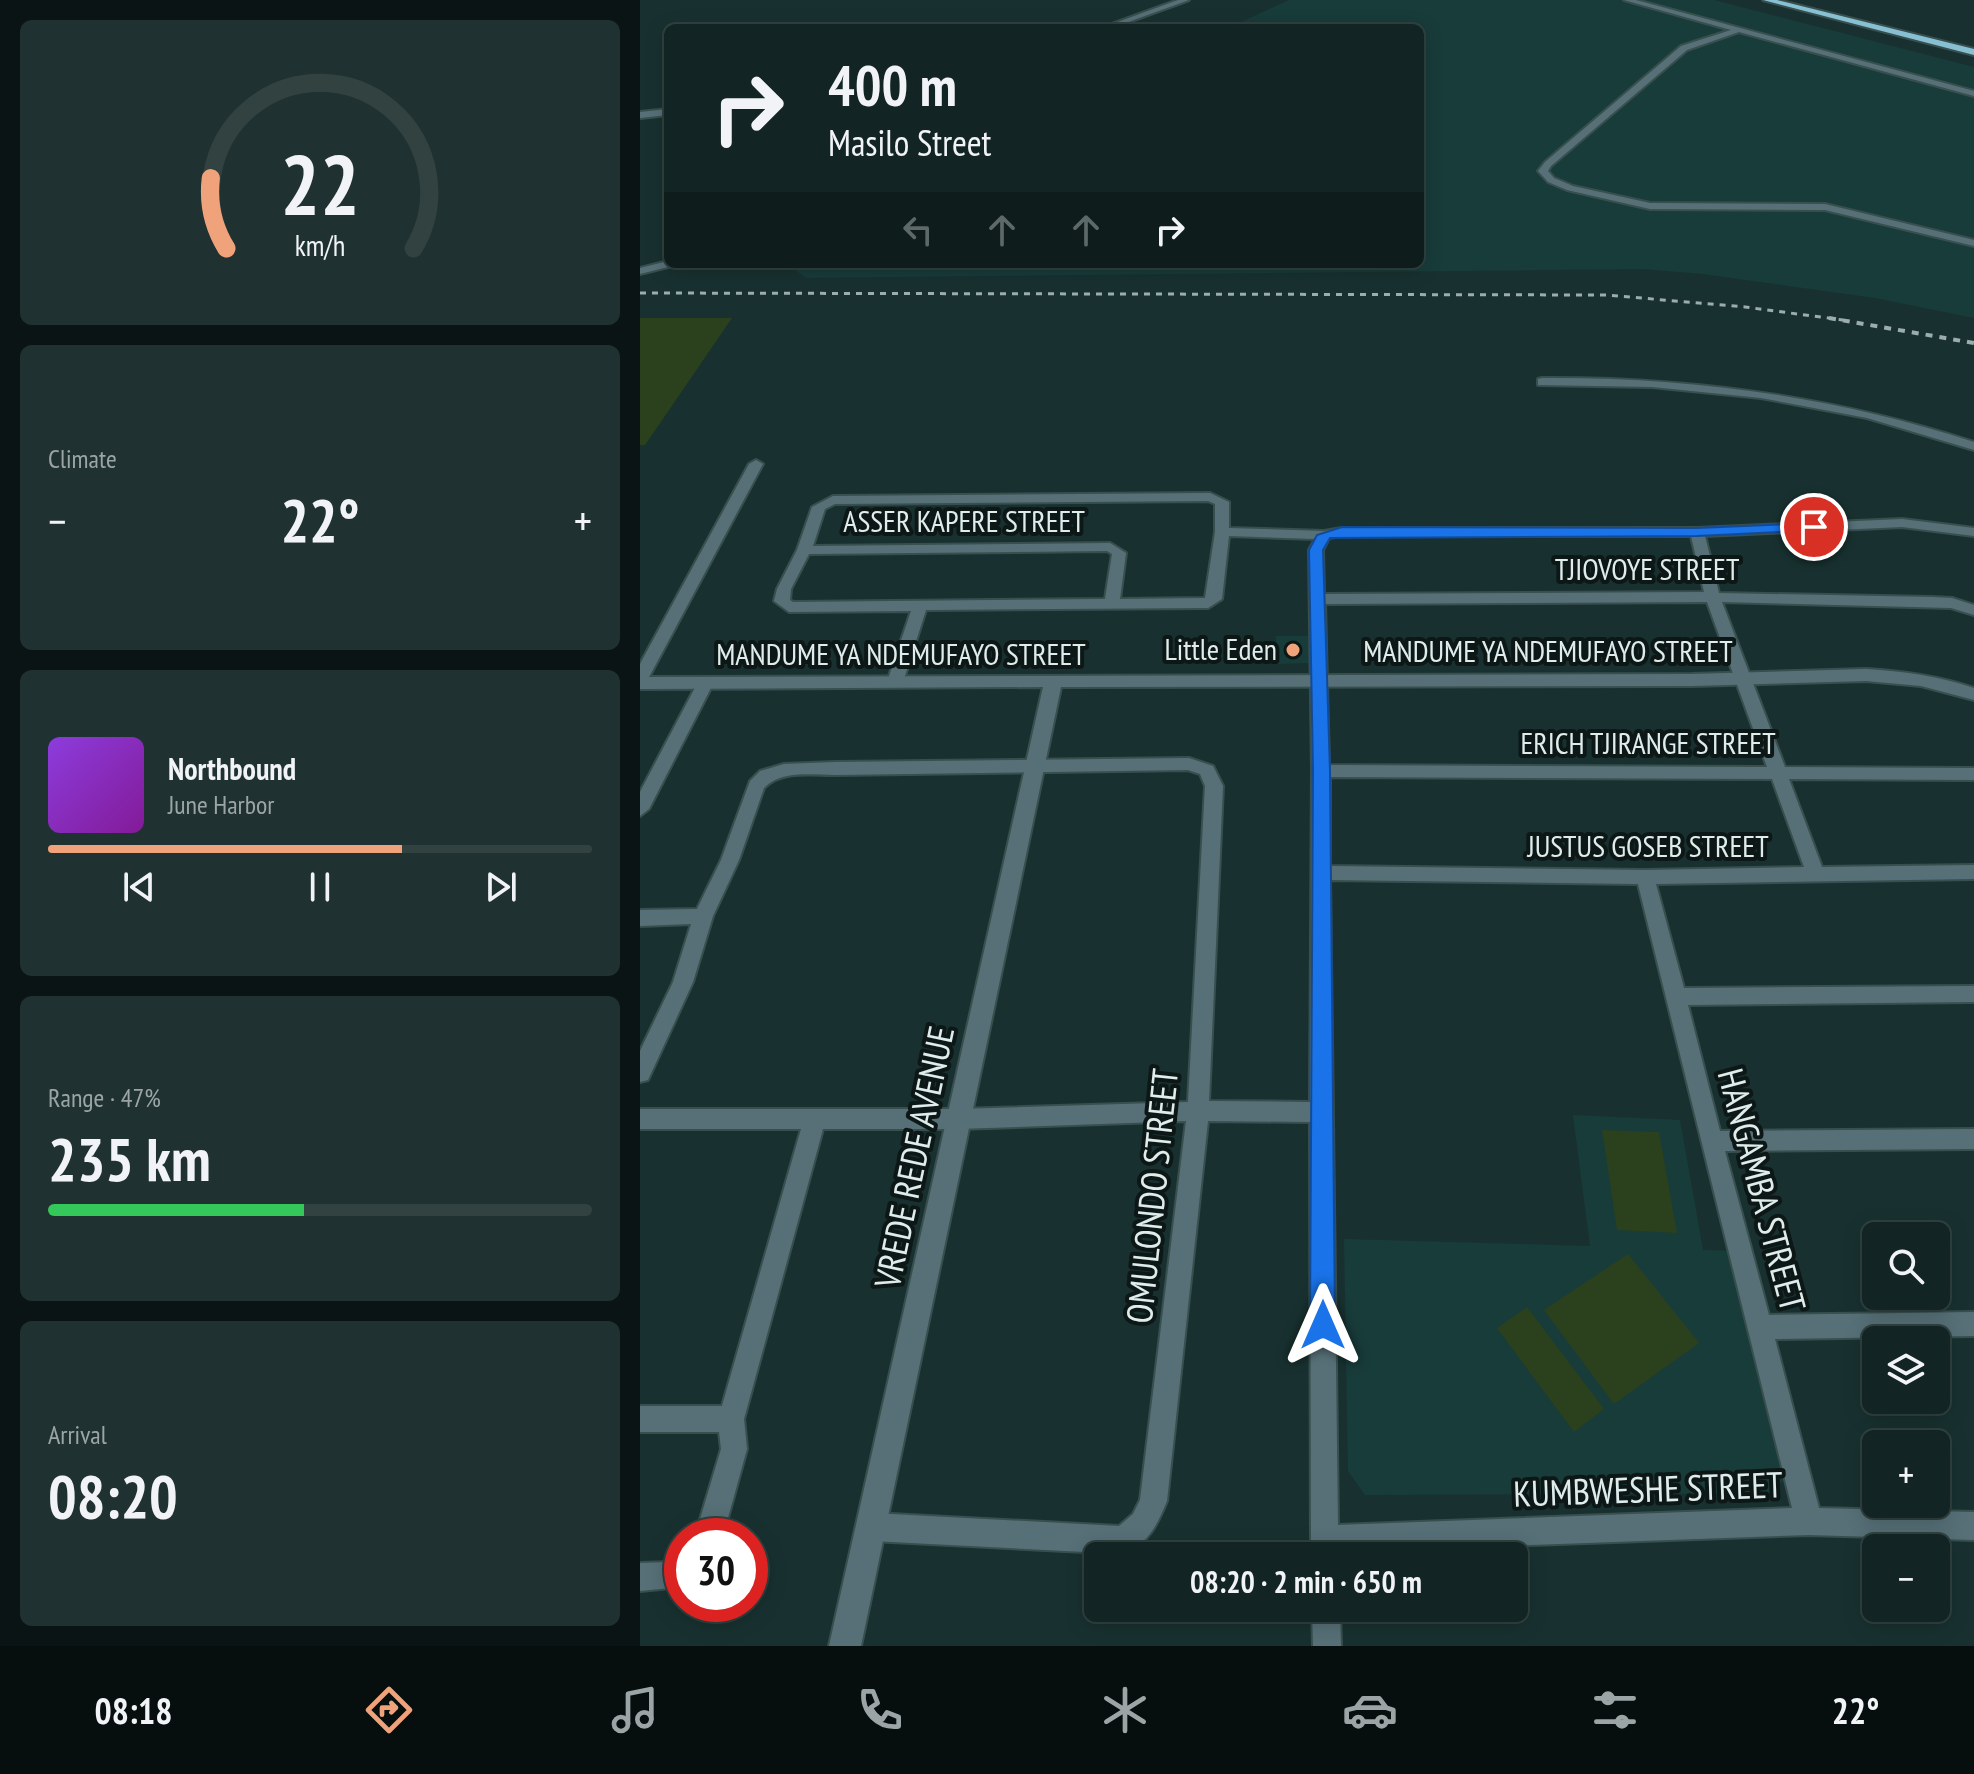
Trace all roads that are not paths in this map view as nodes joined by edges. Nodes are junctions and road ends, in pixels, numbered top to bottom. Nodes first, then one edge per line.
1 (1185, 0) edge
2 (1628, 0) edge
3 (1767, 0) edge
4 (1116, 24) edge
5 (1736, 31) junction
6 (1974, 52) edge
7 (1974, 94) edge
8 (664, 112) edge
9 (640, 115) edge
10 (1974, 243) edge
11 (664, 265) edge
12 (640, 271) edge
13 (1542, 382) dead end
14 (1974, 446) edge
15 (756, 464) dead end
16 (1222, 532) junction
17 (1697, 532) junction
18 (1974, 532) edge
19 (1324, 535) junction
20 (804, 550) junction
21 (1713, 597) junction
22 (1319, 599) junction
23 (1112, 604) junction
24 (920, 607) junction
25 (1974, 610) edge
26 (896, 679) junction
27 (1744, 679) junction
28 (640, 681) edge
29 (706, 682) junction
30 (1318, 682) junction
31 (1053, 683) junction
32 (1974, 694) edge
33 (1033, 769) junction
34 (1321, 771) junction
35 (1776, 772) junction
36 (1974, 774) edge
37 (648, 778) edge
38 (640, 809) edge
39 (1974, 872) edge
40 (1322, 873) junction
41 (1816, 875) junction
42 (1645, 877) junction
43 (703, 916) junction
44 (640, 918) edge
45 (1974, 994) edge
46 (1678, 997) junction
47 (640, 1073) edge
48 (1198, 1111) junction
49 (1321, 1112) junction
50 (640, 1119) edge
51 (815, 1119) junction
52 (958, 1119) junction
53 (1974, 1139) edge
54 (1711, 1141) junction
55 (1974, 1324) edge
56 (1762, 1327) junction
57 (640, 1419) edge
58 (731, 1419) junction
59 (714, 1518) edge
60 (1809, 1521) junction
61 (1974, 1526) edge
62 (872, 1527) junction
63 (1325, 1542) edge
64 (1418, 1542) edge
65 (664, 1576) edge
66 (640, 1577) edge
67 (1326, 1622) edge
68 (845, 1646) edge
69 (1327, 1646) edge

1 - 4 street
2 - 5 street
3 - 6 highway
5 - 7 street
5 - 10 street
8 - 9 street
11 - 12 street
13 - 14 street
15 - 28 street
16 - 19 street
16 - 20 street
16 - 23 street
17 - 18 street
17 - 19 street
17 - 21 street
19 - 22 street
20 - 23 street, ASSER KAPERE STREET
20 - 24 street
21 - 22 street, TJIOVOYE STREET
21 - 25 street, TJIOVOYE STREET
21 - 27 street
22 - 30 street
23 - 24 street
24 - 26 street
26 - 29 street, MANDUME YA NDEMUFAYO STREET
26 - 31 street, MANDUME YA NDEMUFAYO STREET
27 - 30 street, MANDUME YA NDEMUFAYO STREET
27 - 32 street, MANDUME YA NDEMUFAYO STREET
27 - 35 street
28 - 29 street, MANDUME YA NDEMUFAYO STREET
29 - 37 street
30 - 31 street, MANDUME YA NDEMUFAYO STREET
30 - 34 street
31 - 33 street, VREDE REDE AVENUE
33 - 43 street
33 - 48 street, OMULONDO STREET
33 - 52 street, VREDE REDE AVENUE
34 - 35 street, ERICH TJIRANGE STREET
34 - 40 street
35 - 36 street, ERICH TJIRANGE STREET
35 - 41 street
37 - 38 street
39 - 41 street, JUSTUS GOSEB STREET
40 - 42 street, JUSTUS GOSEB STREET
40 - 49 street
41 - 42 street, JUSTUS GOSEB STREET
42 - 46 street, HANGAMBA STREET
43 - 44 street
43 - 47 street
45 - 46 street
46 - 54 street, HANGAMBA STREET
48 - 49 street
48 - 52 street
48 - 62 street, OMULONDO STREET
49 - 63 street
50 - 51 street
51 - 52 street
51 - 58 street
52 - 62 street, VREDE REDE AVENUE
53 - 54 street
54 - 56 street, HANGAMBA STREET
55 - 56 street
56 - 60 street, HANGAMBA STREET
57 - 58 street
58 - 59 street
60 - 61 street, KUMBWESHE STREET
60 - 64 street, KUMBWESHE STREET
62 - 68 street, VREDE REDE AVENUE
65 - 66 street
67 - 69 street

